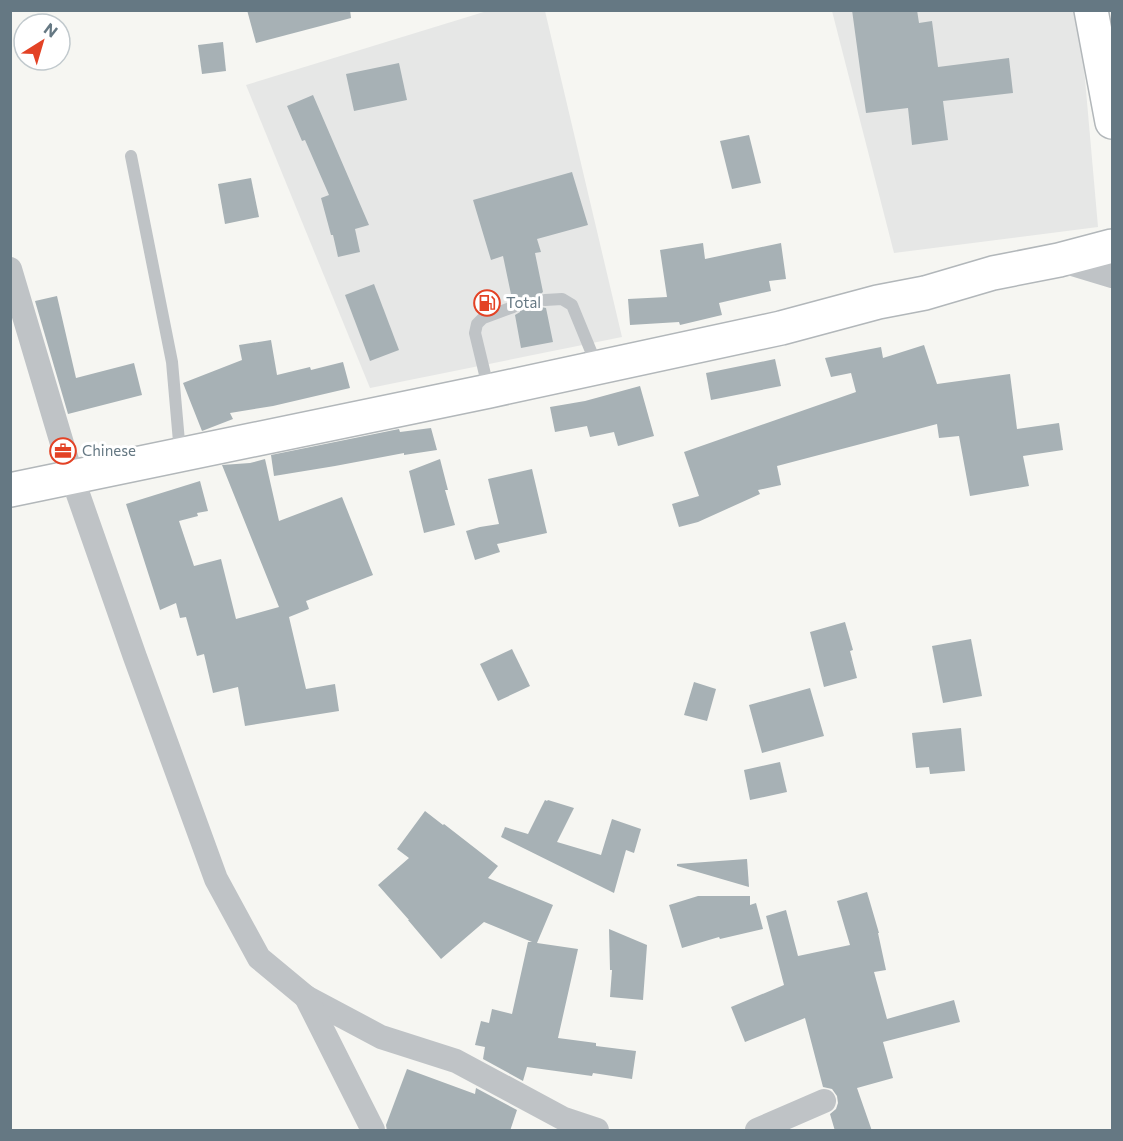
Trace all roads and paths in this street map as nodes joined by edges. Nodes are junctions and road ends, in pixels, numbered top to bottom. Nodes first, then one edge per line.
1 (1091, 10) edge
2 (1113, 122) edge
3 (131, 156) dead end
4 (1113, 246) edge
5 (1059, 260) junction
6 (10, 269) edge
7 (1113, 276) edge
8 (545, 300) dead end
9 (513, 307) dead end
10 (597, 367) junction
11 (489, 391) junction
12 (180, 455) junction
13 (72, 477) junction
14 (10, 490) edge
15 (306, 997) junction
16 (824, 1101) dead end
17 (373, 1131) edge
18 (597, 1131) edge
19 (757, 1131) edge

1 - 2 main road
3 - 12 lane
4 - 5 main road
5 - 7 street
5 - 10 main road
6 - 13 street
8 - 10 lane
9 - 11 lane
10 - 11 main road
11 - 12 main road
12 - 13 main road
13 - 14 main road
13 - 15 street
15 - 17 street
15 - 18 street
16 - 19 street

